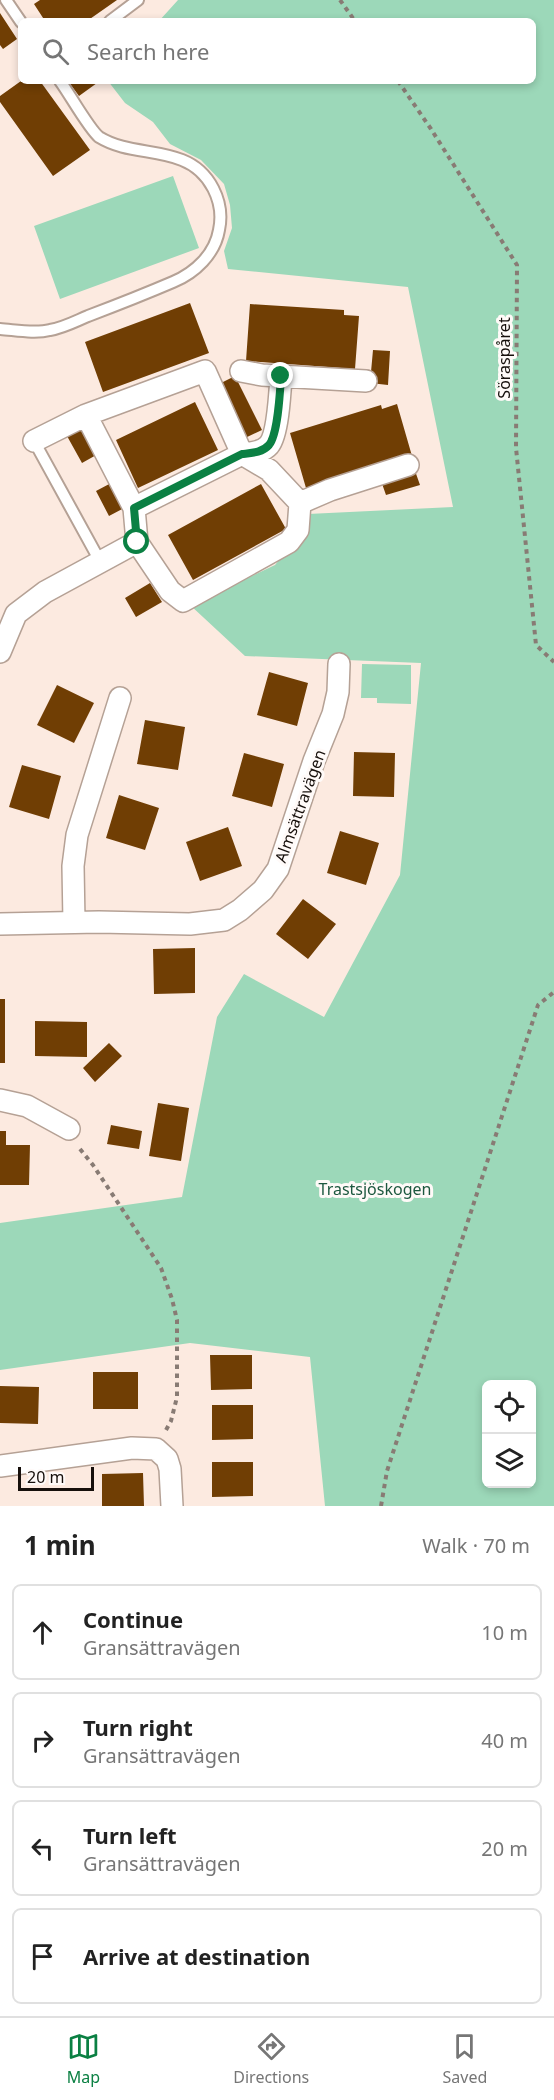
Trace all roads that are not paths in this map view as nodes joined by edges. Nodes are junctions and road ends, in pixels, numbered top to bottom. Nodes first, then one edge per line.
1 (6, 0) edge
2 (138, 0) edge
3 (18, 18) edge
4 (114, 18) edge
5 (62, 84) edge
6 (0, 329) edge
7 (241, 371) dead end
8 (281, 376) junction
9 (366, 381) dead end
10 (86, 415) junction
11 (34, 441) joint
12 (242, 454) junction
13 (408, 465) dead end
14 (300, 503) junction
15 (134, 508) junction
16 (137, 542) junction
17 (101, 563) junction
18 (0, 652) edge
19 (339, 664) dead end
20 (120, 698) dead end
21 (74, 922) junction
22 (0, 924) edge
23 (0, 1100) edge
24 (69, 1129) road end
25 (0, 1466) edge
26 (172, 1506) edge

1 - 3 lane
2 - 4 lane
5 - 6 lane
7 - 8 street
8 - 9 street
8 - 12 street
10 - 11 street
10 - 12 street
10 - 15 street
11 - 17 lane
12 - 14 street
12 - 15 street
13 - 14 street
14 - 16 street
15 - 16 street
16 - 17 street
17 - 18 street
19 - 21 street, Almsättravägen
20 - 21 street
21 - 22 street, Almsättravägen
23 - 24 street
25 - 26 street

